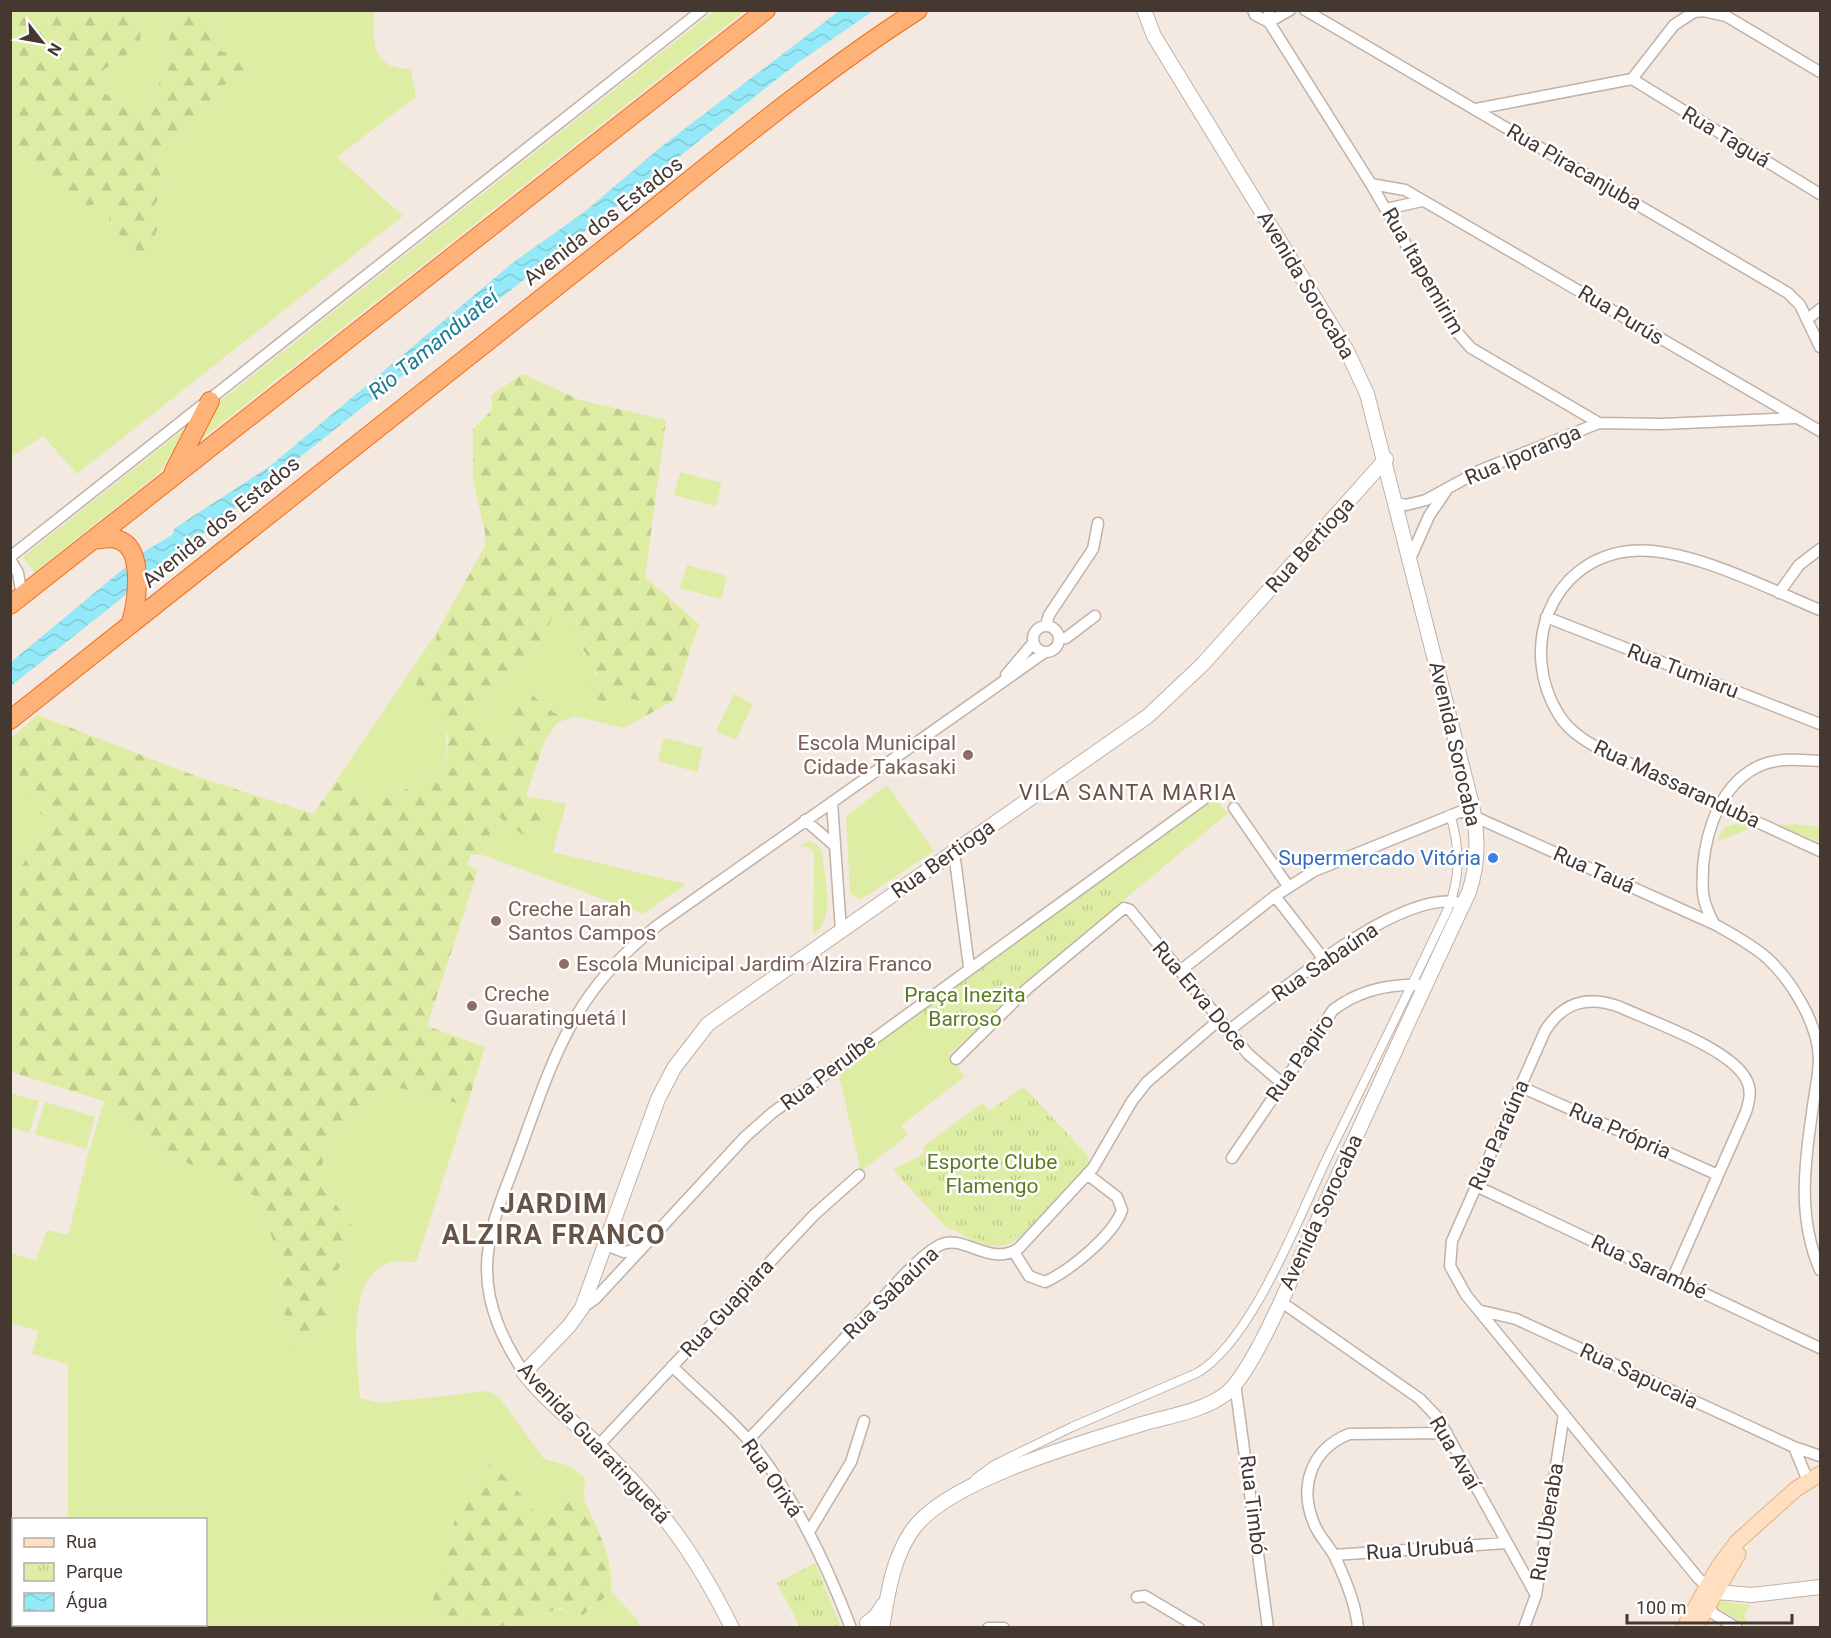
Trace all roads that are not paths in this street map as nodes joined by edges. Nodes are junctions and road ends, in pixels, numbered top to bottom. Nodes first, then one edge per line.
1 (702, 10) edge
2 (766, 10) edge
3 (918, 10) edge
4 (1144, 10) edge
5 (1253, 10) edge
6 (1290, 10) edge
7 (1305, 10) edge
8 (1269, 16) edge
9 (1821, 72) edge
10 (1632, 79) junction
11 (1476, 110) junction
12 (1371, 184) junction
13 (1821, 194) edge
14 (1422, 201) junction
15 (1386, 208) junction
16 (1821, 309) edge
17 (1808, 319) junction
18 (1821, 347) edge
19 (210, 401) junction
20 (1795, 418) junction
21 (1599, 423) junction
22 (1821, 431) edge
23 (1386, 459) junction
24 (171, 477) junction
25 (1448, 488) junction
26 (1397, 503) junction
27 (1098, 523) dead end
28 (94, 540) junction
29 (1821, 549) edge
30 (10, 558) edge
31 (1410, 559) junction
32 (1779, 593) junction
33 (16, 600) edge
34 (1821, 610) edge
35 (1095, 616) dead end
36 (1546, 617) junction
37 (130, 625) junction
38 (1046, 625) junction
39 (1059, 639) junction
40 (1033, 643) junction
41 (1045, 652) junction
42 (1000, 682) junction
43 (10, 720) edge
44 (1821, 724) edge
45 (1821, 761) edge
46 (1204, 799) dead end
47 (831, 802) junction
48 (1719, 805) junction
49 (1234, 808) dead end
50 (1450, 814) junction
51 (1474, 816) junction
52 (805, 820) junction
53 (834, 845) junction
54 (1821, 851) edge
55 (954, 852) junction
56 (1288, 886) junction
57 (1275, 896) junction
58 (1458, 902) junction
59 (1714, 924) junction
60 (841, 931) junction
61 (1323, 958) junction
62 (969, 967) junction
63 (1180, 971) junction
64 (1419, 984) junction
65 (1219, 1020) junction
66 (1228, 1031) junction
67 (1818, 1034) edge
68 (956, 1059) dead end
69 (1283, 1084) junction
70 (1521, 1087) junction
71 (1232, 1158) dead end
72 (859, 1174) dead end
73 (1088, 1174) junction
74 (1718, 1174) junction
75 (1476, 1186) junction
76 (606, 1245) junction
77 (640, 1249) junction
78 (1014, 1252) junction
79 (1821, 1270) edge
80 (1673, 1277) junction
81 (1280, 1301) junction
82 (582, 1308) junction
83 (1482, 1311) junction
84 (1821, 1348) edge
85 (672, 1366) junction
86 (524, 1373) junction
87 (1235, 1383) junction
88 (1564, 1414) junction
89 (864, 1421) dead end
90 (1447, 1433) junction
91 (748, 1440) junction
92 (598, 1446) junction
93 (1794, 1447) junction
94 (1821, 1456) edge
95 (1814, 1477) edge
96 (967, 1487) junction
97 (809, 1532) junction
98 (1506, 1543) junction
99 (1334, 1555) junction
100 (1821, 1587) edge
101 (1711, 1590) junction
102 (1536, 1595) junction
103 (1137, 1597) dead end
104 (1708, 1606) junction
105 (867, 1626) edge
106 (732, 1628) edge
107 (988, 1628) edge
108 (1004, 1628) edge
109 (1199, 1628) edge
110 (1268, 1628) edge
111 (1358, 1628) edge
112 (1524, 1628) edge
113 (1684, 1628) edge
114 (1695, 1628) edge
115 (1737, 1628) edge

1 - 19 street
2 - 24 highway
3 - 37 highway, Avenida dos Estados
4 - 23 street, Avenida Sorocaba
5 - 8 street, Rua Itapemirim
6 - 8 street
7 - 11 street, Rua Piracanjuba
8 - 12 street, Rua Itapemirim
9 - 10 street
10 - 11 street
10 - 13 street, Rua Taguá
11 - 17 street, Rua Piracanjuba
12 - 14 street, Rua Purús
12 - 15 street, Rua Itapemirim
14 - 15 street
14 - 20 street, Rua Purús
15 - 21 street, Rua Itapemirim
16 - 17 street
17 - 18 street, Rua Piracanjuba
19 - 24 highway
19 - 30 street
20 - 21 street, Rua Itapemirim
20 - 22 street, Rua Purús
21 - 25 street, Rua Iporanga
23 - 26 street, Avenida Sorocaba
23 - 55 street, Rua Bertioga
24 - 28 highway
25 - 26 street, Rua Iporanga
25 - 31 street, Rua Iporanga
26 - 31 street, Avenida Sorocaba
27 - 38 street
28 - 33 highway
28 - 37 highway
29 - 32 street
30 - 33 street
31 - 51 street, Avenida Sorocaba
32 - 34 street, Rua Massaranduba
32 - 36 street, Rua Massaranduba
35 - 39 street
36 - 44 street, Rua Tumiaru
36 - 48 street, Rua Massaranduba
37 - 43 highway, Avenida dos Estados
38 - 39 street
38 - 40 street
39 - 41 street
40 - 41 street
40 - 42 street, Avenida Guaratinguetá
41 - 42 street, Avenida Guaratinguetá
42 - 47 street, Avenida Guaratinguetá
45 - 48 street
46 - 62 street, Rua Peruíbe
47 - 52 street, Avenida Guaratinguetá
47 - 53 street
48 - 54 street, Rua Massaranduba
48 - 59 street
49 - 56 street
50 - 51 street, Rua Tauá
50 - 56 street
50 - 58 street
51 - 58 street, Avenida Sorocaba
51 - 59 street, Rua Tauá
52 - 53 street
52 - 86 street, Avenida Guaratinguetá
53 - 60 street
55 - 60 street, Rua Bertioga
55 - 62 street
56 - 57 street
57 - 61 street
57 - 63 street
58 - 61 street, Rua Sabaúna
58 - 64 street, Avenida Sorocaba
59 - 67 street, Rua Tauá
60 - 76 street, Rua Bertioga
61 - 66 street, Rua Sabaúna
62 - 77 street, Rua Peruíbe
63 - 65 street, Rua Erva Doce
63 - 68 street, Rua Erva Doce
64 - 69 street, Rua Papiro
64 - 81 street, Avenida Sorocaba
64 - 96 street, Avenida Sorocaba
65 - 66 street, Rua Erva Doce
65 - 73 street
66 - 69 street, Rua Erva Doce
67 - 79 street
69 - 71 street, Rua Papiro
70 - 74 street, Rua Própria
70 - 74 street, Rua Paraúna
70 - 75 street, Rua Paraúna
72 - 85 street, Rua Guapiara
73 - 78 street
73 - 78 street
74 - 80 street, Rua Paraúna
75 - 80 street, Rua Sarambé
75 - 83 street, Rua Paraúna
76 - 77 street
76 - 82 street, Rua Bertioga
77 - 82 street, Rua Peruíbe
78 - 91 street, Rua Sabaúna
80 - 84 street, Rua Sarambé
81 - 87 street, Avenida Sorocaba
81 - 90 street, Rua Avaí
82 - 86 street, Rua Peruíbe
83 - 88 street, Rua Paraúna
83 - 93 street, Rua Sapucaia
85 - 91 street, Rua Orixá
85 - 92 street, Rua Guapiara
86 - 92 street, Avenida Guaratinguetá
87 - 96 street, Avenida Sorocaba
87 - 110 street, Rua Timbó
88 - 101 street, Rua Paraúna
88 - 102 street, Rua Uberaba
89 - 97 street
90 - 98 street, Rua Avaí
90 - 99 street
91 - 97 street, Rua Orixá
92 - 106 street, Avenida Guaratinguetá
93 - 94 street, Rua Sapucaia
93 - 95 street
95 - 101 main road
96 - 105 street, Avenida Sorocaba
97 - 105 street, Rua Orixá
98 - 99 street, Rua Urubuá
98 - 102 street, Rua Avaí
99 - 111 street
100 - 101 street
101 - 104 main road
101 - 113 main road
102 - 112 street, Rua Uberaba
103 - 109 street
104 - 114 main road
104 - 115 street
107 - 108 street

